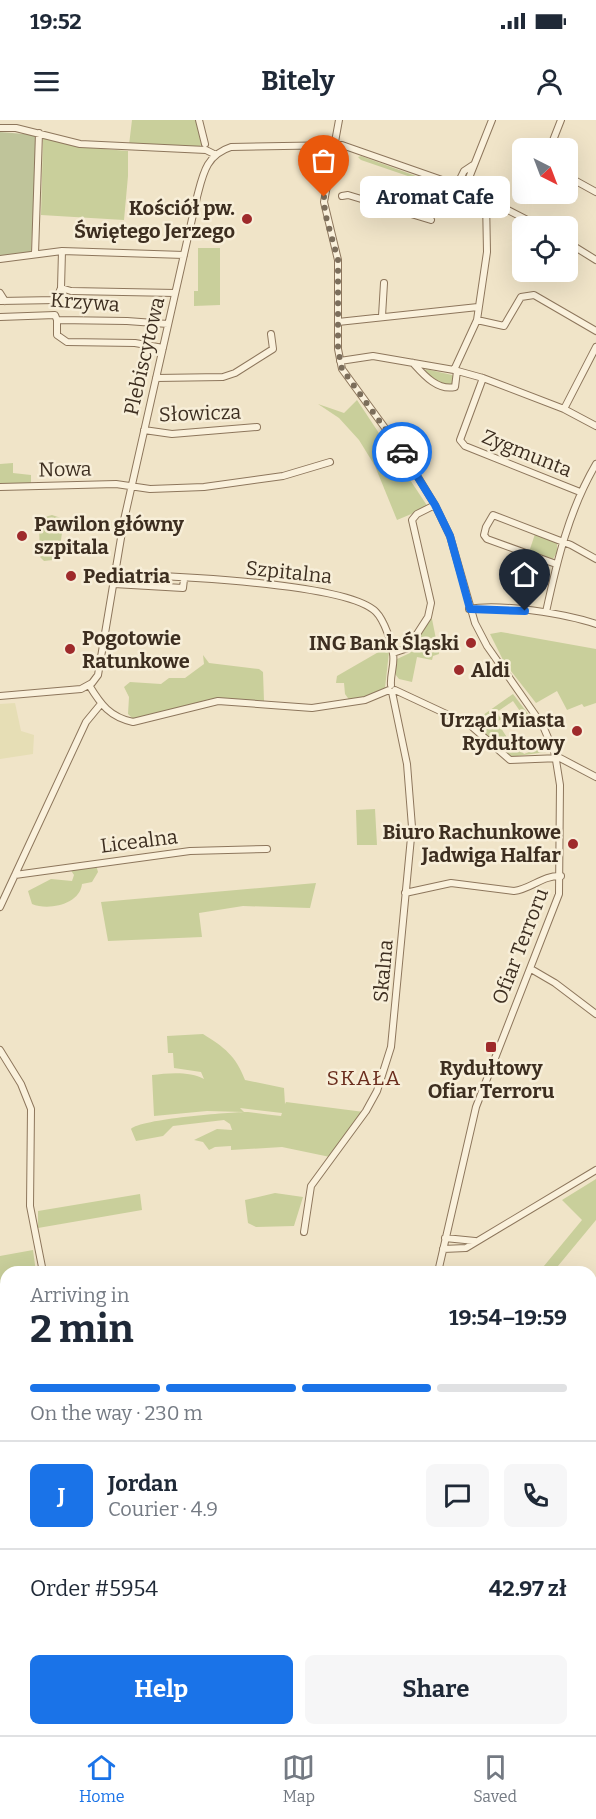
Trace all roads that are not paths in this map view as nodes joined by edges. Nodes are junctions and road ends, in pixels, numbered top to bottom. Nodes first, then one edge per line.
1 (199, 120) edge
2 (339, 120) edge
3 (492, 120) edge
4 (561, 120) edge
5 (0, 128) edge
6 (39, 133) junction
7 (554, 138) edge
8 (205, 144) dead end
9 (335, 145) junction
10 (214, 154) junction
11 (473, 165) junction
12 (578, 182) edge
13 (457, 185) junction
14 (465, 188) junction
15 (596, 192) edge
16 (342, 196) dead end
17 (486, 200) junction
18 (519, 216) edge
19 (431, 220) dead end
20 (578, 249) edge
21 (62, 251) junction
22 (35, 254) junction
23 (184, 255) junction
24 (0, 259) edge
25 (596, 260) edge
26 (384, 283) dead end
27 (61, 288) junction
28 (0, 293) edge
29 (175, 293) junction
30 (56, 300) junction
31 (3, 301) edge
32 (478, 307) junction
33 (382, 316) junction
34 (0, 317) edge
35 (56, 318) junction
36 (477, 320) junction
37 (338, 322) junction
38 (168, 324) junction
39 (596, 331) edge
40 (271, 334) dead end
41 (596, 346) edge
42 (163, 348) junction
43 (340, 361) junction
44 (413, 363) junction
45 (456, 371) junction
46 (156, 378) junction
47 (483, 378) junction
48 (564, 409) junction
49 (596, 426) edge
50 (257, 427) dead end
51 (144, 430) junction
52 (330, 462) dead end
53 (596, 464) edge
54 (132, 486) junction
55 (0, 487) edge
56 (580, 492) junction
57 (435, 505) junction
58 (564, 542) junction
59 (596, 559) edge
60 (556, 564) junction
61 (116, 574) junction
62 (184, 579) junction
63 (114, 584) junction
64 (470, 609) junction
65 (546, 612) junction
66 (596, 624) edge
67 (393, 653) junction
68 (89, 685) junction
69 (392, 689) junction
70 (0, 696) edge
71 (100, 705) junction
72 (555, 758) junction
73 (596, 777) edge
74 (267, 849) dead end
75 (15, 875) junction
76 (561, 876) junction
77 (405, 893) junction
78 (0, 908) edge
79 (531, 969) junction
80 (596, 1014) edge
81 (0, 1050) edge
82 (596, 1170) edge
83 (303, 1232) dead end
84 (445, 1238) junction
85 (478, 1241) junction
86 (443, 1249) junction
87 (42, 1266) edge
88 (439, 1266) edge

1 - 8 street
2 - 9 street, Ofiar Terroru
3 - 11 street
4 - 7 street
5 - 6 street
6 - 10 street
6 - 22 street
9 - 10 street
9 - 13 street
9 - 37 street, Ofiar Terroru
10 - 23 street, Plebiscytowa
11 - 13 street
11 - 14 street
12 - 15 street
13 - 14 street
14 - 17 street
16 - 19 street
17 - 18 street
17 - 32 street
20 - 25 street
21 - 22 street
21 - 23 street
21 - 27 street
22 - 24 street
23 - 29 street, Plebiscytowa
26 - 33 street
27 - 29 street
27 - 30 street
28 - 31 street
29 - 38 street, Plebiscytowa
30 - 31 street
30 - 35 street
32 - 33 street
32 - 36 street
33 - 37 street
34 - 35 street, Krzywa
35 - 38 street, Krzywa
35 - 42 street
36 - 39 street
36 - 45 street
37 - 43 street, Ofiar Terroru
38 - 42 street, Plebiscytowa
40 - 46 street
41 - 48 street
42 - 46 street, Plebiscytowa
43 - 44 street
43 - 57 street, Ofiar Terroru
44 - 45 street
44 - 45 street
45 - 47 street
46 - 51 street, Plebiscytowa
47 - 48 street
47 - 56 street, Zygmunta
48 - 49 street
50 - 51 street, Słowicza
51 - 54 street, Plebiscytowa
52 - 54 street, Nowa
53 - 56 street
54 - 55 street, Nowa
54 - 61 street, Plebiscytowa
56 - 58 street
57 - 64 street, Ofiar Terroru
57 - 67 street
58 - 59 street
58 - 60 street
58 - 60 street
60 - 65 street
61 - 62 street, Szpitalna
61 - 63 street, Plebiscytowa
62 - 63 street, Szpitalna
62 - 67 street, Szpitalna
63 - 68 street, Plebiscytowa
64 - 65 street
64 - 72 street, Ofiar Terroru
65 - 66 street
67 - 69 street, Szpitalna
68 - 70 street
68 - 71 street
69 - 71 street
69 - 72 street
69 - 77 street, Skalna
71 - 75 street
72 - 73 street
72 - 76 street, Ofiar Terroru
74 - 75 street, Licealna
75 - 78 street
76 - 77 street
76 - 79 street, Ofiar Terroru
77 - 83 street, Skalna
79 - 80 street
79 - 84 street, Ofiar Terroru
81 - 87 street
82 - 85 street
84 - 85 street
84 - 86 street, Ofiar Terroru
85 - 86 street
86 - 88 street, Ofiar Terroru

